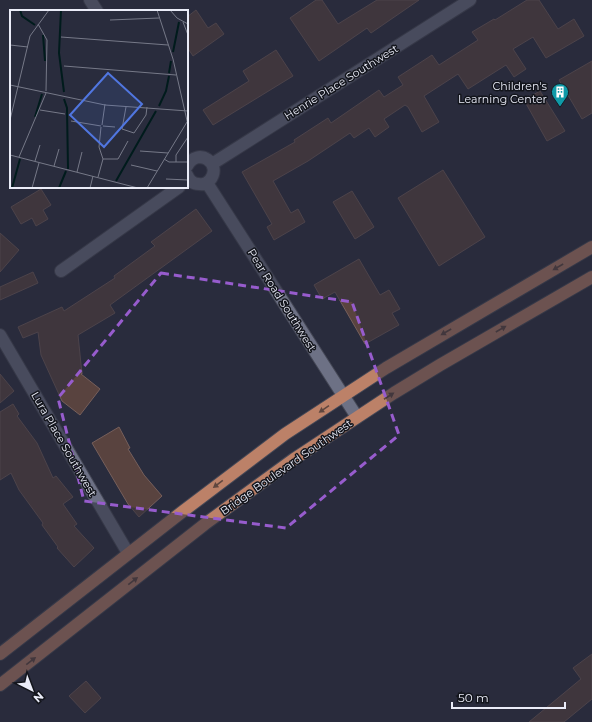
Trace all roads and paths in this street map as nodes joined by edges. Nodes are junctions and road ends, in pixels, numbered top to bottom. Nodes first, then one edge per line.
1 (90, 0) edge
2 (470, 0) edge
3 (96, 10) edge
4 (189, 159) edge
5 (212, 164) junction
6 (188, 178) edge
7 (207, 182) junction
8 (178, 188) edge
9 (592, 248) edge
10 (61, 271) dead end
11 (592, 277) edge
12 (0, 335) edge
13 (343, 396) junction
14 (357, 417) junction
15 (128, 553) junction
16 (0, 654) edge
17 (0, 685) edge

1 - 3 street
2 - 5 street, Henrie Place Southwest
4 - 5 street
5 - 7 street
6 - 7 street
7 - 13 street, Pear Road Southwest
8 - 10 street
9 -> 13 main road
14 -> 11 main road, Bridge Boulevard Southwest
12 - 15 street, Lura Place Southwest
13 - 14 street, Pear Road Southwest
13 -> 15 main road
17 -> 14 main road, Bridge Boulevard Southwest
15 - 16 main road

